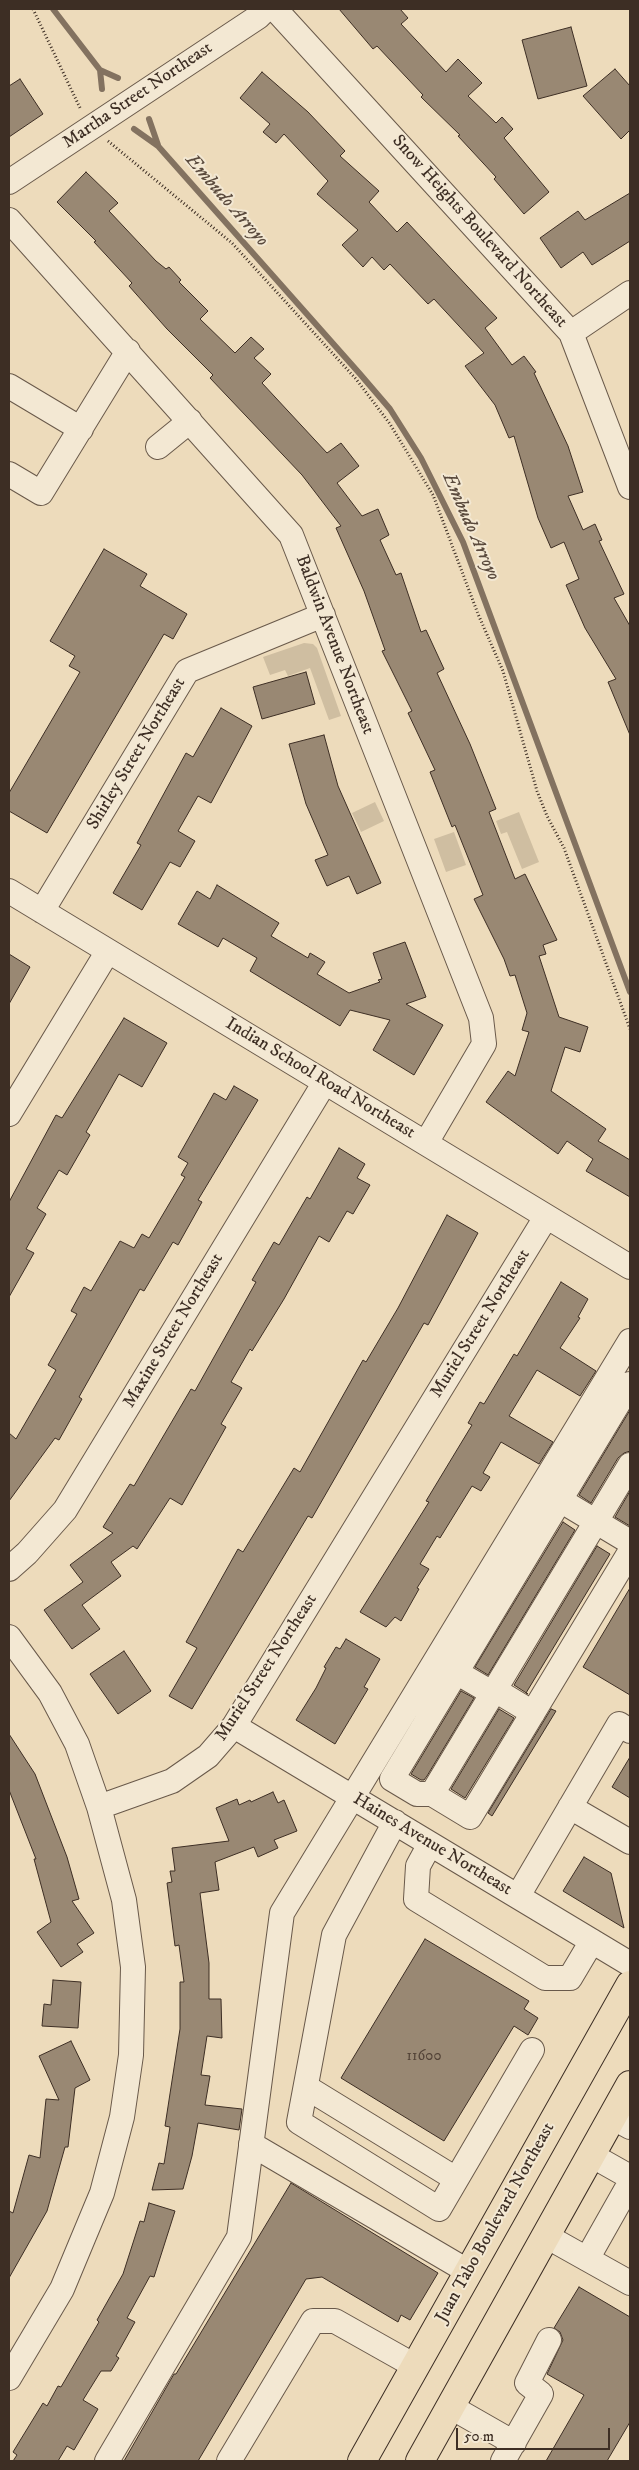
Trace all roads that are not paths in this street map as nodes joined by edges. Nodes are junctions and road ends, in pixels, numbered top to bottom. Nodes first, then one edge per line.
1 (266, 9) edge
2 (276, 9) edge
3 (9, 182) edge
4 (9, 220) edge
5 (630, 294) edge
6 (571, 333) junction
7 (128, 351) junction
8 (9, 386) edge
9 (190, 421) junction
10 (81, 429) junction
11 (158, 446) dead end
12 (9, 474) edge
13 (630, 487) edge
14 (323, 615) junction
15 (9, 891) edge
16 (42, 911) junction
17 (108, 951) junction
18 (324, 1082) junction
19 (9, 1114) edge
20 (426, 1143) junction
21 (546, 1218) junction
22 (630, 1268) edge
23 (630, 1340) edge
24 (630, 1384) edge
25 (630, 1465) edge
26 (560, 1500) junction
27 (596, 1522) junction
28 (630, 1542) edge
29 (630, 1552) edge
30 (9, 1569) edge
31 (9, 1637) edge
32 (456, 1672) junction
33 (493, 1692) junction
34 (533, 1713) junction
35 (234, 1726) junction
36 (630, 1731) edge
37 (432, 1794) junction
38 (352, 1797) junction
39 (99, 1807) junction
40 (570, 1807) junction
41 (395, 1822) junction
42 (630, 1842) edge
43 (430, 1844) junction
44 (518, 1896) junction
45 (592, 1941) junction
46 (630, 1964) edge
47 (628, 1994) edge
48 (532, 2050) dead end
49 (630, 2085) edge
50 (306, 2087) junction
51 (621, 2122) edge
52 (251, 2144) junction
53 (591, 2155) junction
54 (630, 2177) edge
55 (456, 2179) junction
56 (630, 2183) edge
57 (546, 2236) junction
58 (588, 2259) junction
59 (469, 2272) junction
60 (630, 2283) edge
61 (549, 2340) dead end
62 (415, 2366) junction
63 (9, 2378) edge
64 (451, 2407) junction
65 (508, 2452) edge
66 (106, 2461) edge
67 (229, 2461) edge
68 (362, 2461) edge
69 (420, 2461) edge

1 - 3 street, Martha Street Northeast
2 - 6 street, Snow Heights Boulevard Northeast
4 - 7 street, Baldwin Avenue Northeast
5 - 6 street
6 - 13 street, Snow Heights Boulevard Northeast
7 - 9 street, Baldwin Avenue Northeast
7 - 10 street
8 - 10 street
9 - 11 street
9 - 14 street, Baldwin Avenue Northeast
10 - 12 street
14 - 16 street, Shirley Street Northeast
14 - 20 street, Baldwin Avenue Northeast
15 - 16 street, Indian School Road Northeast
16 - 17 street, Indian School Road Northeast
17 - 18 street, Indian School Road Northeast
17 - 19 street
18 - 20 street, Indian School Road Northeast
18 - 30 street, Maxine Street Northeast
20 - 21 street, Indian School Road Northeast
21 - 22 street, Indian School Road Northeast
21 - 35 street, Muriel Street Northeast
23 - 38 street
24 - 26 street
25 - 27 street
26 - 27 street
26 - 32 street
27 - 28 street
27 - 33 street
29 - 34 street
31 - 39 street
32 - 33 street
32 - 37 street
33 - 34 street
33 - 37 street
34 - 37 street
35 - 38 street, Haines Avenue Northeast
35 - 39 street, Muriel Street Northeast
36 - 40 street
38 - 41 street, Haines Avenue Northeast
38 - 52 street
39 - 63 street
40 - 42 street
40 - 44 street
41 - 43 street, Haines Avenue Northeast
41 - 50 street
43 - 44 street, Haines Avenue Northeast
43 - 45 street
44 - 45 street, Haines Avenue Northeast
45 - 46 street, Haines Avenue Northeast
47 - 59 main road, Juan Tabo Boulevard Northeast
48 - 55 street
49 - 51 main road
50 - 55 street
50 - 55 street
51 - 53 main road
52 - 59 street
52 - 66 street
53 - 54 street
53 - 57 main road
56 - 58 street
57 - 58 street
57 - 64 main road
58 - 60 street
59 - 62 main road, Juan Tabo Boulevard Northeast
61 - 65 street
62 - 67 street
62 - 68 main road, Juan Tabo Boulevard Northeast
64 - 65 street
64 - 69 main road

